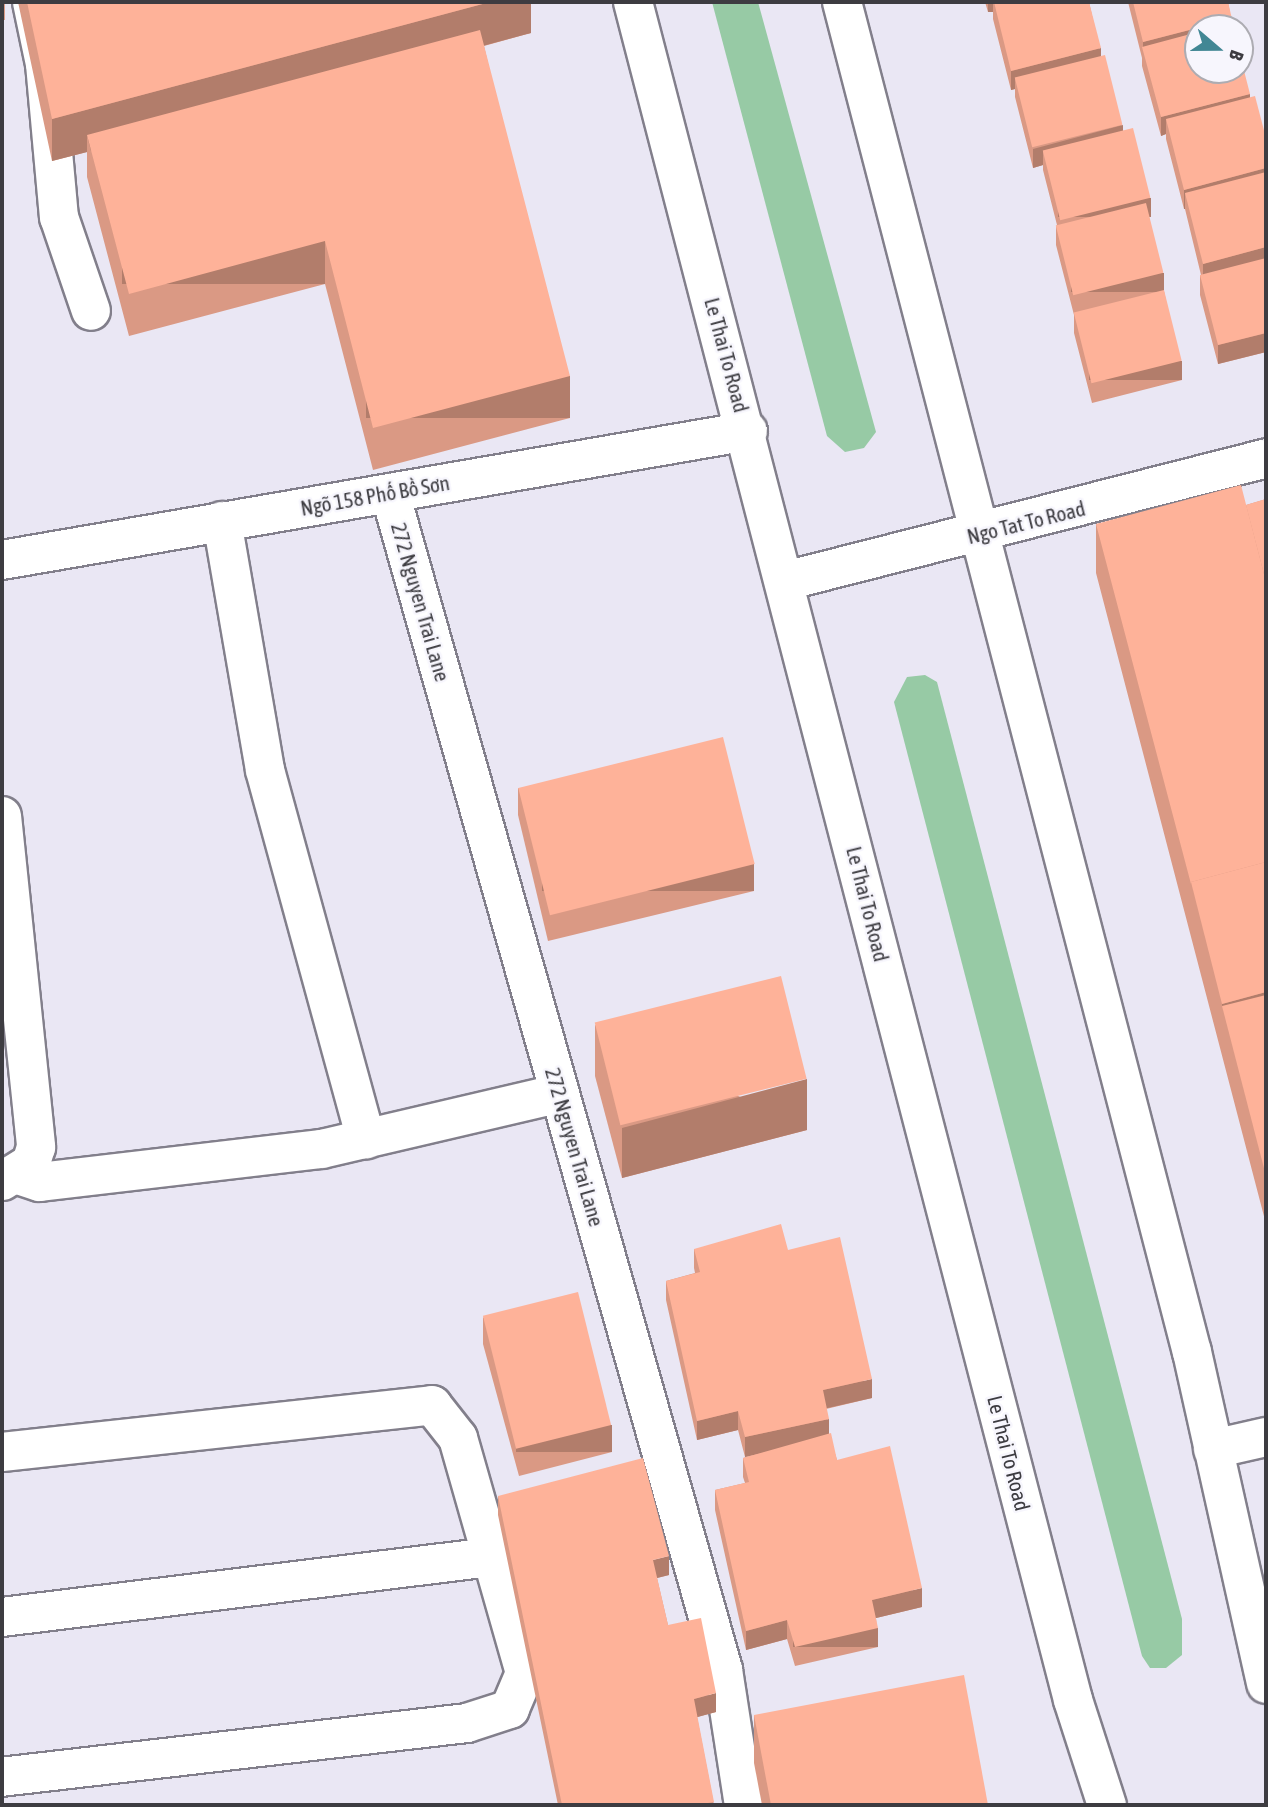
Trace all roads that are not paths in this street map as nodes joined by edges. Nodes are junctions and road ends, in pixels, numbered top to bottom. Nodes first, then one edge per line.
1 (32, 2) edge
2 (633, 2) edge
3 (842, 2) edge
4 (91, 311) dead end
5 (748, 431) junction
6 (1266, 458) edge
7 (390, 493) junction
8 (222, 521) junction
9 (984, 532) junction
10 (2, 559) edge
11 (785, 581) junction
12 (2, 816) edge
13 (560, 1093) junction
14 (366, 1139) junction
15 (10, 1178) edge
16 (1266, 1437) edge
17 (1213, 1449) junction
18 (2, 1452) edge
19 (663, 1457) junction
20 (623, 1467) edge
21 (516, 1493) edge
22 (477, 1502) junction
23 (492, 1557) junction
24 (2, 1617) edge
25 (1266, 1684) edge
26 (2, 1777) edge
27 (744, 1805) edge
28 (1107, 1805) edge

1 - 4 main road
2 - 5 main road, Le Thai To Road
3 - 9 main road
5 - 7 main road, Ngõ 158 Phố Bồ Sơn
5 - 11 main road, Le Thai To Road
6 - 9 main road, Ngo Tat To Road
7 - 8 main road, Ngõ 158 Phố Bồ Sơn
7 - 13 main road, 272 Nguyen Trai Lane
8 - 10 main road, Ngõ 158 Phố Bồ Sơn
8 - 14 main road
9 - 11 main road, Ngo Tat To Road
9 - 17 main road
11 - 28 main road, Le Thai To Road
12 - 15 main road
13 - 14 main road
13 - 19 main road, 272 Nguyen Trai Lane
14 - 15 main road
16 - 17 main road
17 - 25 main road
18 - 22 main road
19 - 20 main road
19 - 27 main road, 272 Nguyen Trai Lane
21 - 22 main road
22 - 23 main road
23 - 24 main road
23 - 26 main road

